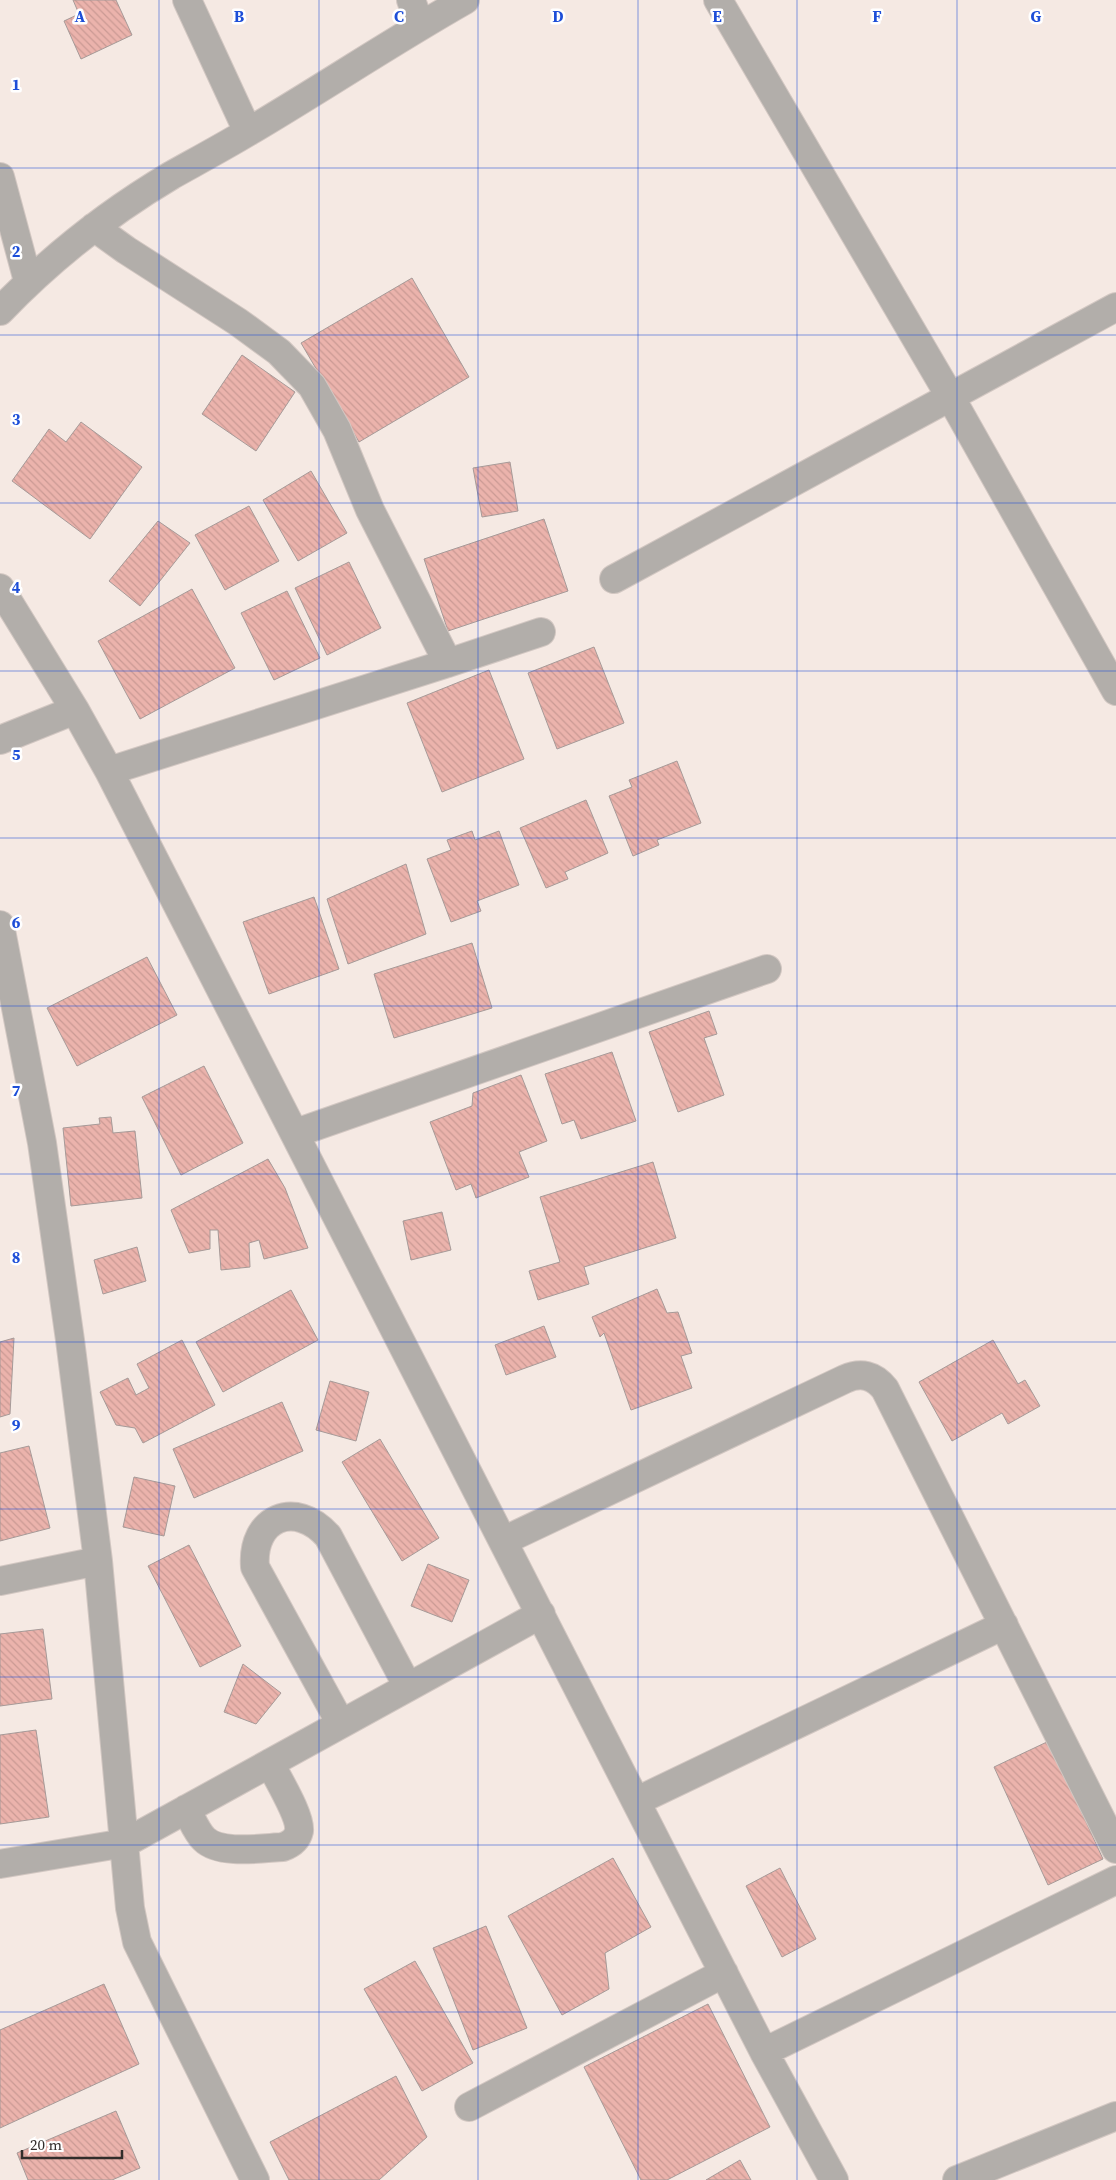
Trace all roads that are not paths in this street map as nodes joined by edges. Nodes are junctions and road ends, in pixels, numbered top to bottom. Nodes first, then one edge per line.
1 (187, 0) edge
2 (411, 0) edge
3 (464, 0) edge
4 (718, 0) edge
5 (420, 25) junction
6 (248, 132) junction
7 (0, 177) edge
8 (94, 227) junction
9 (28, 281) junction
10 (1116, 307) edge
11 (0, 311) edge
12 (951, 398) junction
13 (614, 578) dead end
14 (0, 588) edge
15 (540, 632) dead end
16 (448, 663) junction
17 (1116, 691) edge
18 (75, 710) junction
19 (0, 740) edge
20 (109, 771) junction
21 (0, 925) edge
22 (768, 968) dead end
23 (296, 1133) junction
24 (503, 1541) junction
25 (98, 1561) junction
26 (0, 1580) edge
27 (541, 1614) junction
28 (1004, 1625) junction
29 (408, 1687) junction
30 (341, 1724) junction
31 (270, 1764) junction
32 (637, 1801) junction
33 (186, 1809) junction
34 (125, 1843) junction
35 (1116, 1849) edge
36 (0, 1864) edge
37 (1116, 1880) edge
38 (724, 1973) junction
39 (764, 2052) junction
40 (469, 2108) dead end
41 (1116, 2116) edge
42 (256, 2180) edge
43 (834, 2180) edge
44 (958, 2180) edge

1 - 6 street
2 - 5 street
3 - 5 street
4 - 12 street
5 - 6 street
6 - 8 street
7 - 9 street
8 - 9 street
8 - 16 street
9 - 11 street
10 - 12 street
12 - 13 street
12 - 17 street
14 - 18 street
15 - 16 street
16 - 20 street
18 - 19 street
18 - 20 street
20 - 23 street
21 - 25 street
22 - 23 street
23 - 24 street
24 - 27 street
24 - 28 street
25 - 26 street
25 - 34 street
27 - 29 street
27 - 32 street
28 - 32 street
28 - 35 street
29 - 30 street
29 - 30 street
30 - 31 street
31 - 33 street
31 - 33 street
32 - 38 street
33 - 34 street
34 - 36 street
34 - 42 street
37 - 39 street
38 - 39 street
38 - 40 street
39 - 43 street
41 - 44 street

